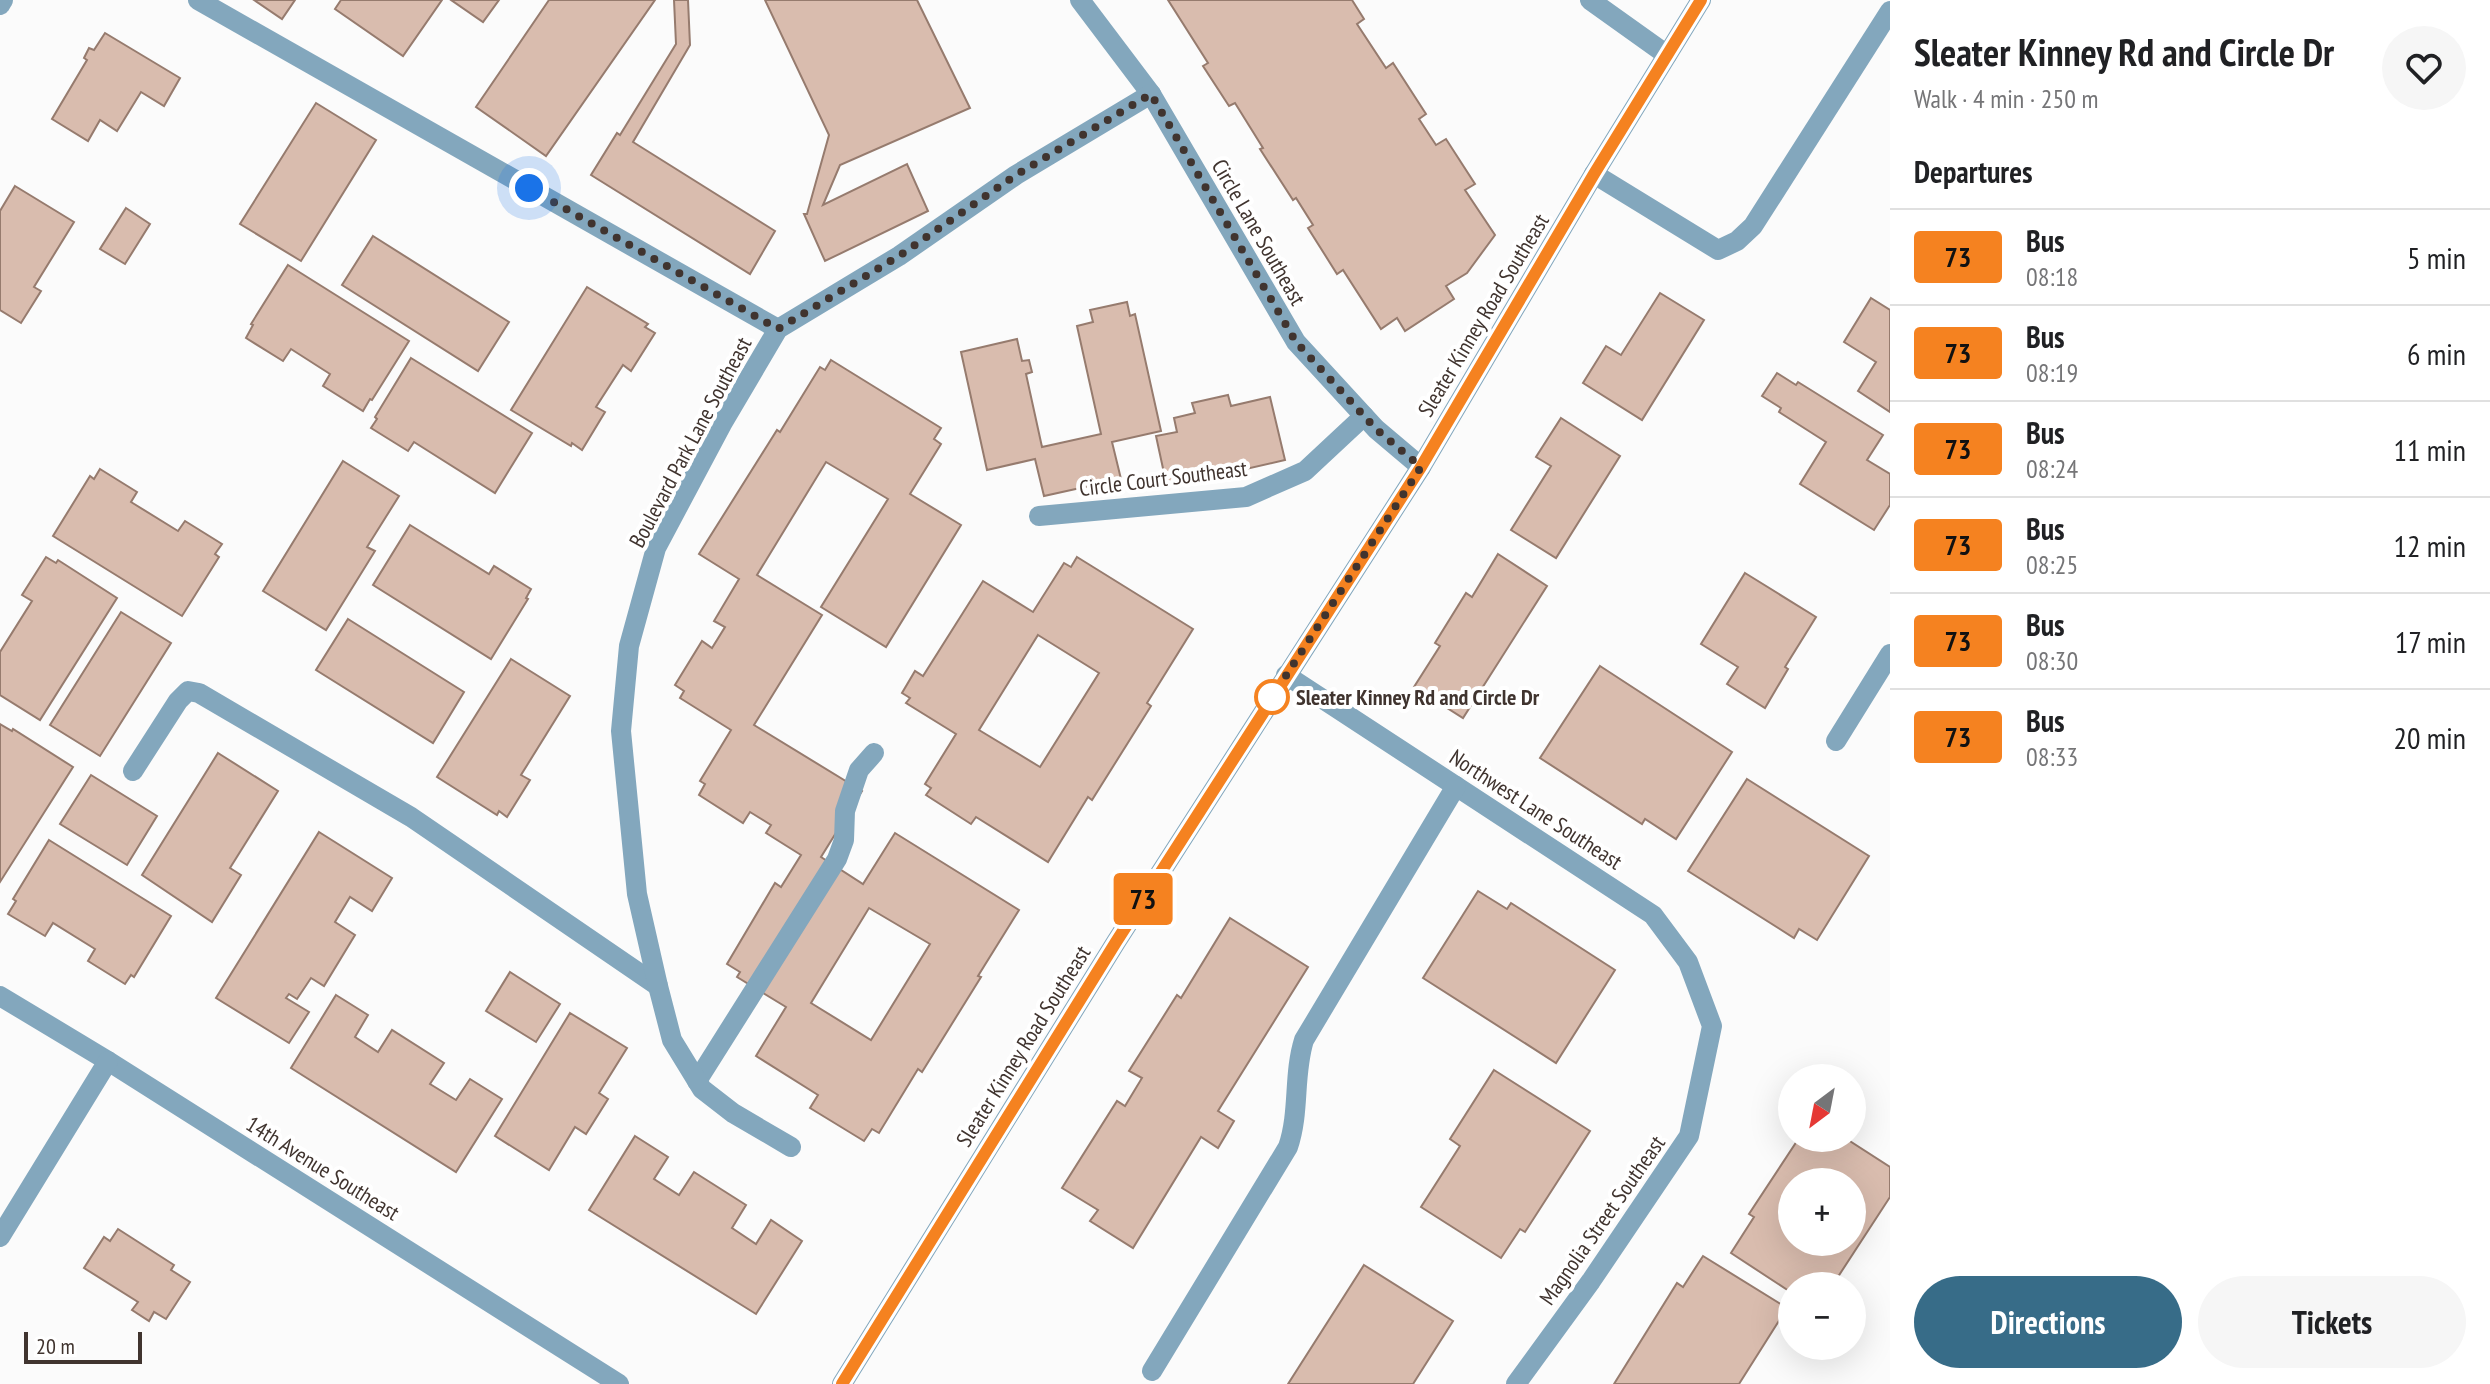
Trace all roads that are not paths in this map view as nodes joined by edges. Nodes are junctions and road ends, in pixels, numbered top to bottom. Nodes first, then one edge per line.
1 (198, 0) edge
2 (1080, 0) edge
3 (1590, 0) edge
4 (1701, 0) edge
5 (1890, 11) edge
6 (1667, 55) junction
7 (1151, 94) junction
8 (1594, 174) junction
9 (778, 329) junction
10 (1364, 416) junction
11 (1421, 467) junction
12 (1039, 516) dead end
13 (1890, 654) edge
14 (1286, 675) junction
15 (1836, 741) dead end
16 (874, 753) dead end
17 (133, 771) dead end
18 (1456, 786) junction
19 (658, 986) junction
20 (0, 996) edge
21 (1712, 1026) joint
22 (108, 1061) junction
23 (697, 1081) junction
24 (791, 1147) dead end
25 (0, 1237) edge
26 (1152, 1371) dead end
27 (619, 1384) edge
28 (842, 1384) edge
29 (1516, 1384) edge

1 - 9 street
2 - 7 street, Circle Lane Southeast
3 - 6 street
4 - 6 street, Sleater Kinney Road Southeast
5 - 8 street
6 - 8 street, Sleater Kinney Road Southeast
7 - 9 street, Boulevard Park Lane Southeast
7 - 10 street, Circle Lane Southeast
8 - 11 street, Sleater Kinney Road Southeast
9 - 19 street, Boulevard Park Lane Southeast
10 - 11 street, Circle Lane Southeast
10 - 12 street, Circle Court Southeast
11 - 14 street, Sleater Kinney Road Southeast
13 - 15 street
14 - 18 street, Northwest Lane Southeast
14 - 28 street, Sleater Kinney Road Southeast
16 - 23 street
17 - 19 street
18 - 21 street, Northwest Lane Southeast
18 - 26 street
19 - 23 street, Boulevard Park Lane Southeast
20 - 22 street, 14th Avenue Southeast
21 - 29 street, Magnolia Street Southeast
22 - 25 street
22 - 27 street, 14th Avenue Southeast
23 - 24 street, Boulevard Park Lane Southeast

